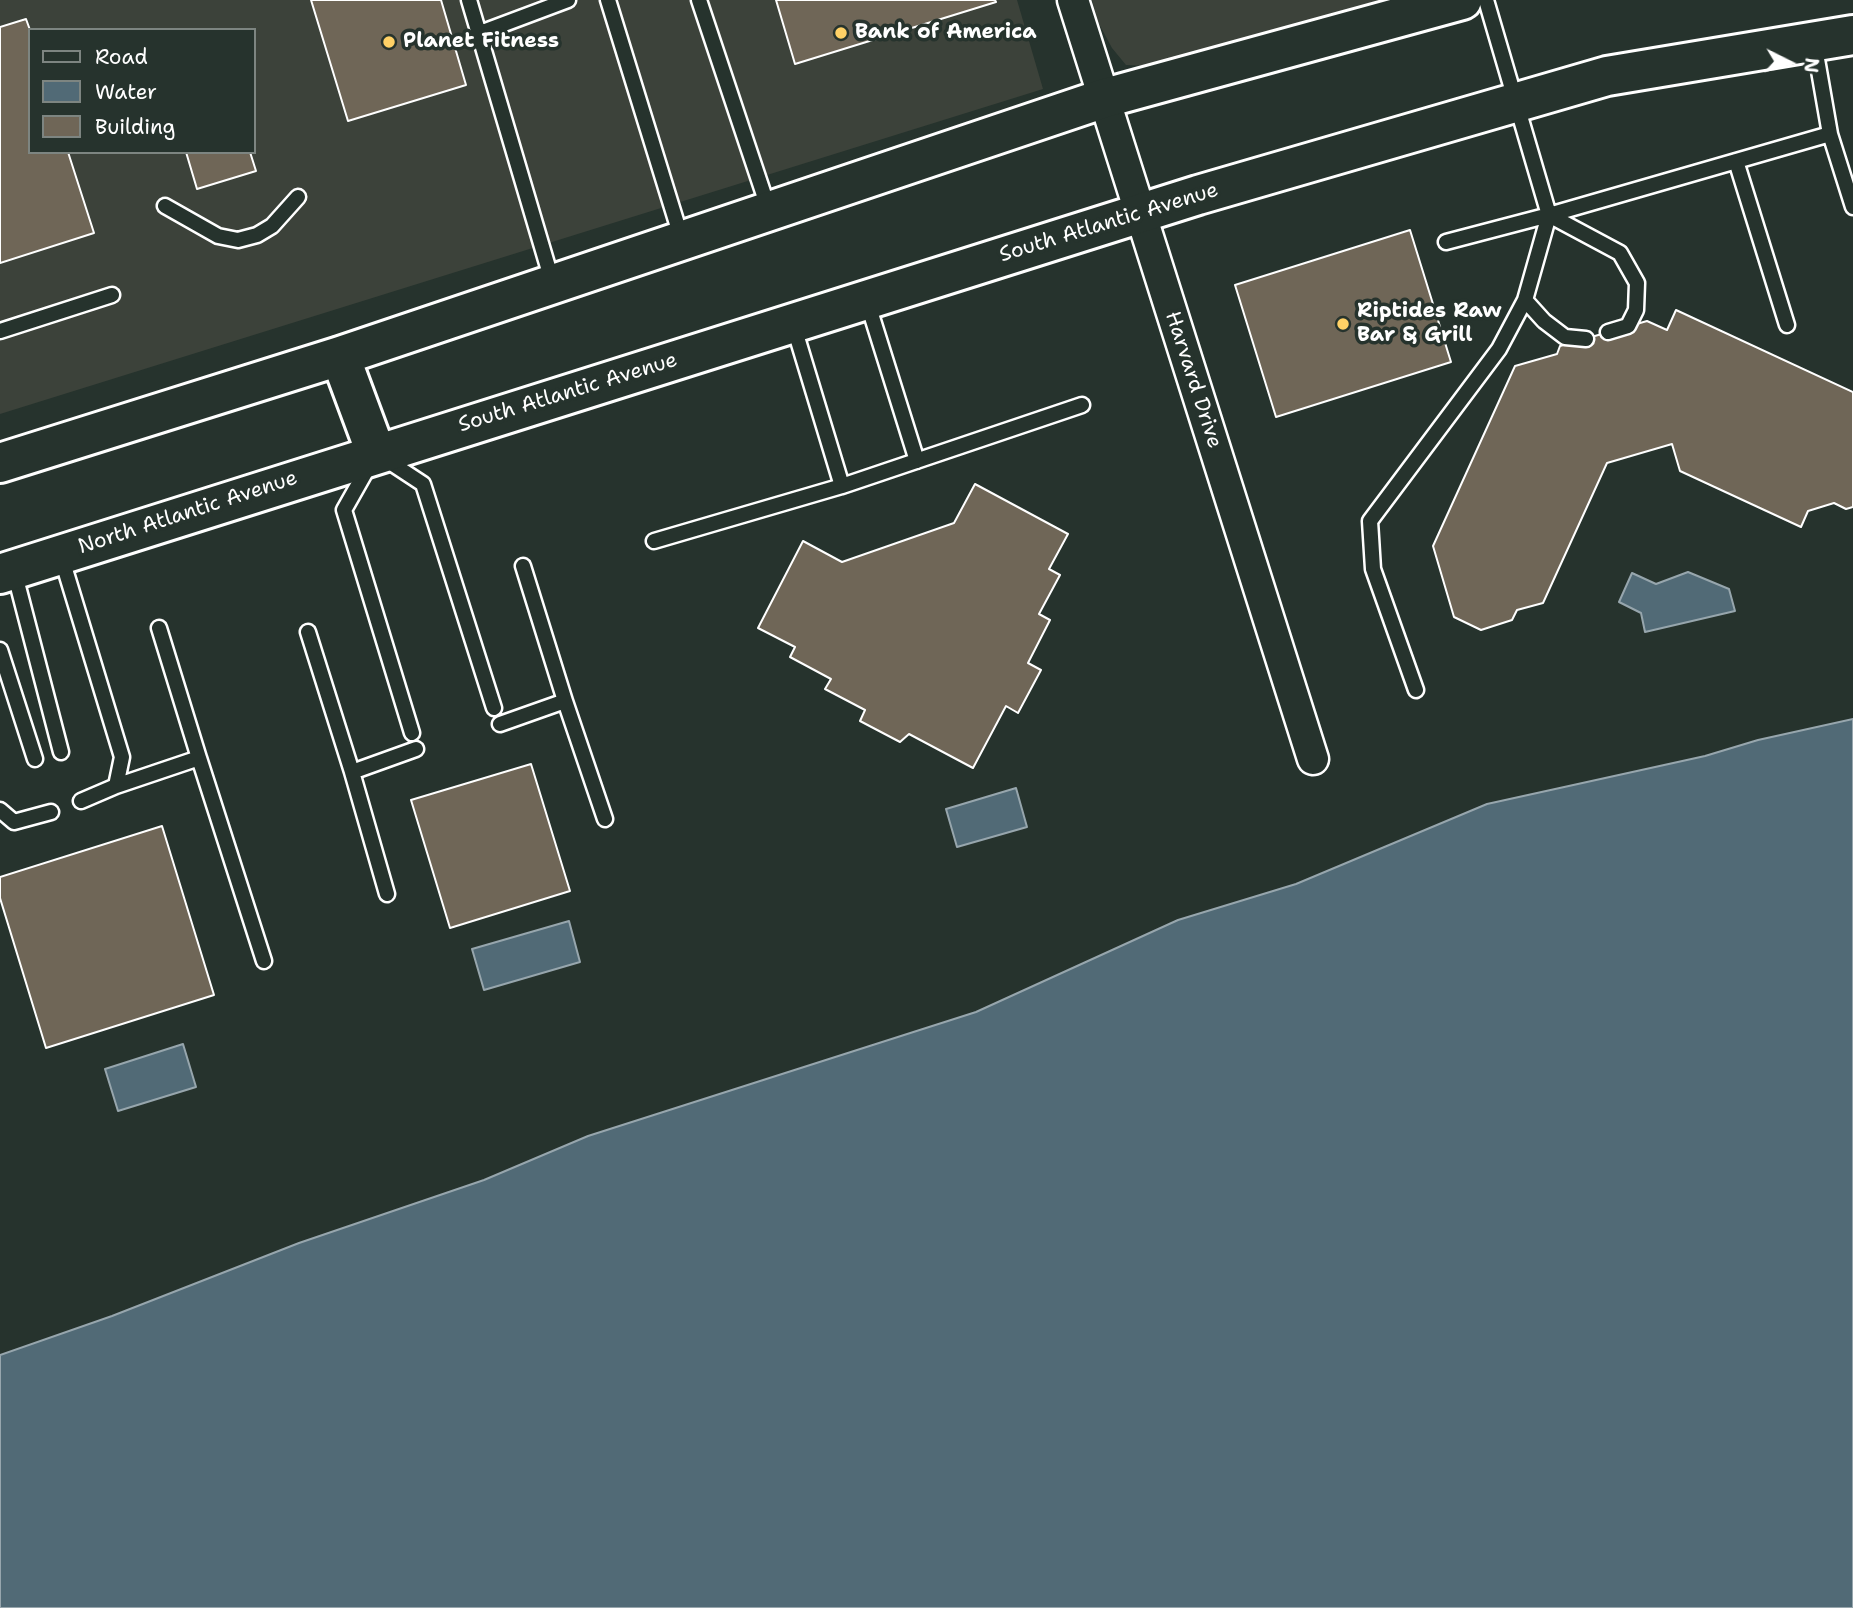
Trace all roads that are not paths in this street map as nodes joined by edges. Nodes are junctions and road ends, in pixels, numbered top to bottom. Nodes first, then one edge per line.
1 (469, 0) edge
2 (568, 0) edge
3 (608, 0) edge
4 (699, 0) edge
5 (1073, 0) edge
6 (1462, 0) edge
7 (1486, 0) edge
8 (480, 33) junction
9 (1853, 35) edge
10 (1814, 42) junction
11 (1105, 97) junction
12 (1516, 103) junction
13 (1830, 134) junction
14 (1736, 160) junction
15 (298, 197) dead end
16 (165, 206) dead end
17 (1853, 207) edge
18 (769, 211) junction
19 (1140, 212) junction
20 (1549, 215) junction
21 (682, 240) junction
22 (1446, 242) dead end
23 (553, 285) junction
24 (112, 295) dead end
25 (866, 299) junction
26 (1525, 300) junction
27 (792, 323) junction
28 (1787, 325) dead end
29 (0, 331) edge
30 (1608, 332) dead end
31 (1586, 339) dead end
32 (340, 356) junction
33 (1082, 405) dead end
34 (376, 453) junction
35 (917, 461) junction
36 (0, 463) edge
37 (842, 486) junction
38 (654, 541) dead end
39 (61, 554) junction
40 (523, 566) dead end
41 (7, 571) edge
42 (159, 628) dead end
43 (308, 632) dead end
44 (0, 650) edge
45 (1416, 690) dead end
46 (565, 701) junction
47 (494, 708) dead end
48 (500, 724) dead end
49 (412, 733) dead end
50 (416, 749) dead end
51 (61, 752) dead end
52 (199, 758) junction
53 (36, 759) dead end
54 (1313, 760) dead end
55 (352, 772) junction
56 (116, 786) junction
57 (81, 801) dead end
58 (0, 810) edge
59 (51, 812) dead end
60 (605, 819) dead end
61 (7, 824) edge
62 (387, 894) dead end
63 (264, 961) dead end

1 - 8 lane
2 - 8 lane
3 - 21 lane
4 - 18 lane
5 - 11 street, Harvard Drive
6 - 11 main road
7 - 12 lane
8 - 23 lane
9 - 10 main road, South Atlantic Avenue
10 - 12 main road, South Atlantic Avenue
10 - 13 lane
11 - 18 main road
11 - 19 street, Harvard Drive
12 - 19 main road, South Atlantic Avenue
12 - 20 lane
13 - 14 lane
13 - 17 lane
14 - 20 lane
14 - 28 lane
15 - 16 lane
18 - 21 main road
19 - 25 main road, South Atlantic Avenue
19 - 54 street, Harvard Drive
20 - 22 lane
20 - 26 lane
20 - 30 lane
21 - 23 main road
23 - 32 main road
24 - 29 lane
25 - 27 main road, South Atlantic Avenue
25 - 35 lane
26 - 31 lane
26 - 45 lane
27 - 34 main road, South Atlantic Avenue
27 - 37 lane
32 - 34 main road
32 - 36 main road
33 - 35 lane
34 - 39 main road, North Atlantic Avenue
34 - 47 lane
34 - 49 lane
35 - 37 lane
37 - 38 lane
39 - 41 main road, North Atlantic Avenue
39 - 56 lane
40 - 46 lane
41 - 51 lane
42 - 52 lane
43 - 55 lane
44 - 53 lane
46 - 48 lane
46 - 60 lane
50 - 55 lane
52 - 56 lane
52 - 63 lane
55 - 62 lane
56 - 57 lane
58 - 61 lane
59 - 61 lane

